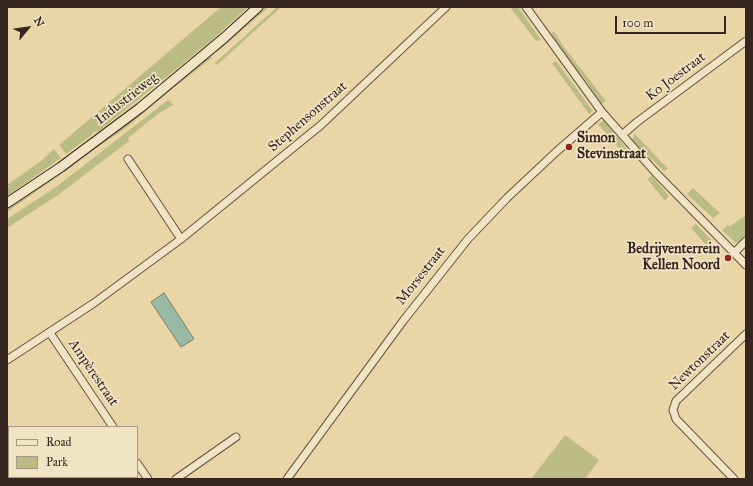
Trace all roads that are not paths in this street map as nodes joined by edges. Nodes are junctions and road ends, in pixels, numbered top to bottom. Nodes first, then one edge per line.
1 (258, 7) edge
2 (446, 7) edge
3 (526, 7) edge
4 (746, 41) edge
5 (602, 112) junction
6 (622, 135) junction
7 (128, 159) dead end
8 (7, 203) edge
9 (181, 239) junction
10 (746, 241) edge
11 (734, 252) junction
12 (746, 264) edge
13 (50, 333) junction
14 (746, 334) edge
15 (7, 360) edge
16 (112, 426) edge
17 (236, 437) dead end
18 (138, 464) edge
19 (148, 479) edge
20 (176, 479) edge
21 (287, 479) edge
22 (734, 479) edge

1 - 8 main road, Industrieweg
2 - 9 street, Stephensonstraat
3 - 5 street
4 - 6 street, Ko Joestraat
5 - 6 street
5 - 21 street, Morsestraat
6 - 11 street
7 - 9 street
9 - 13 street, Stephensonstraat
10 - 11 street
11 - 12 street
13 - 15 street, Stephensonstraat
13 - 16 street, Ampèrestraat
14 - 22 street, Newtonstraat
17 - 20 street
18 - 19 street

